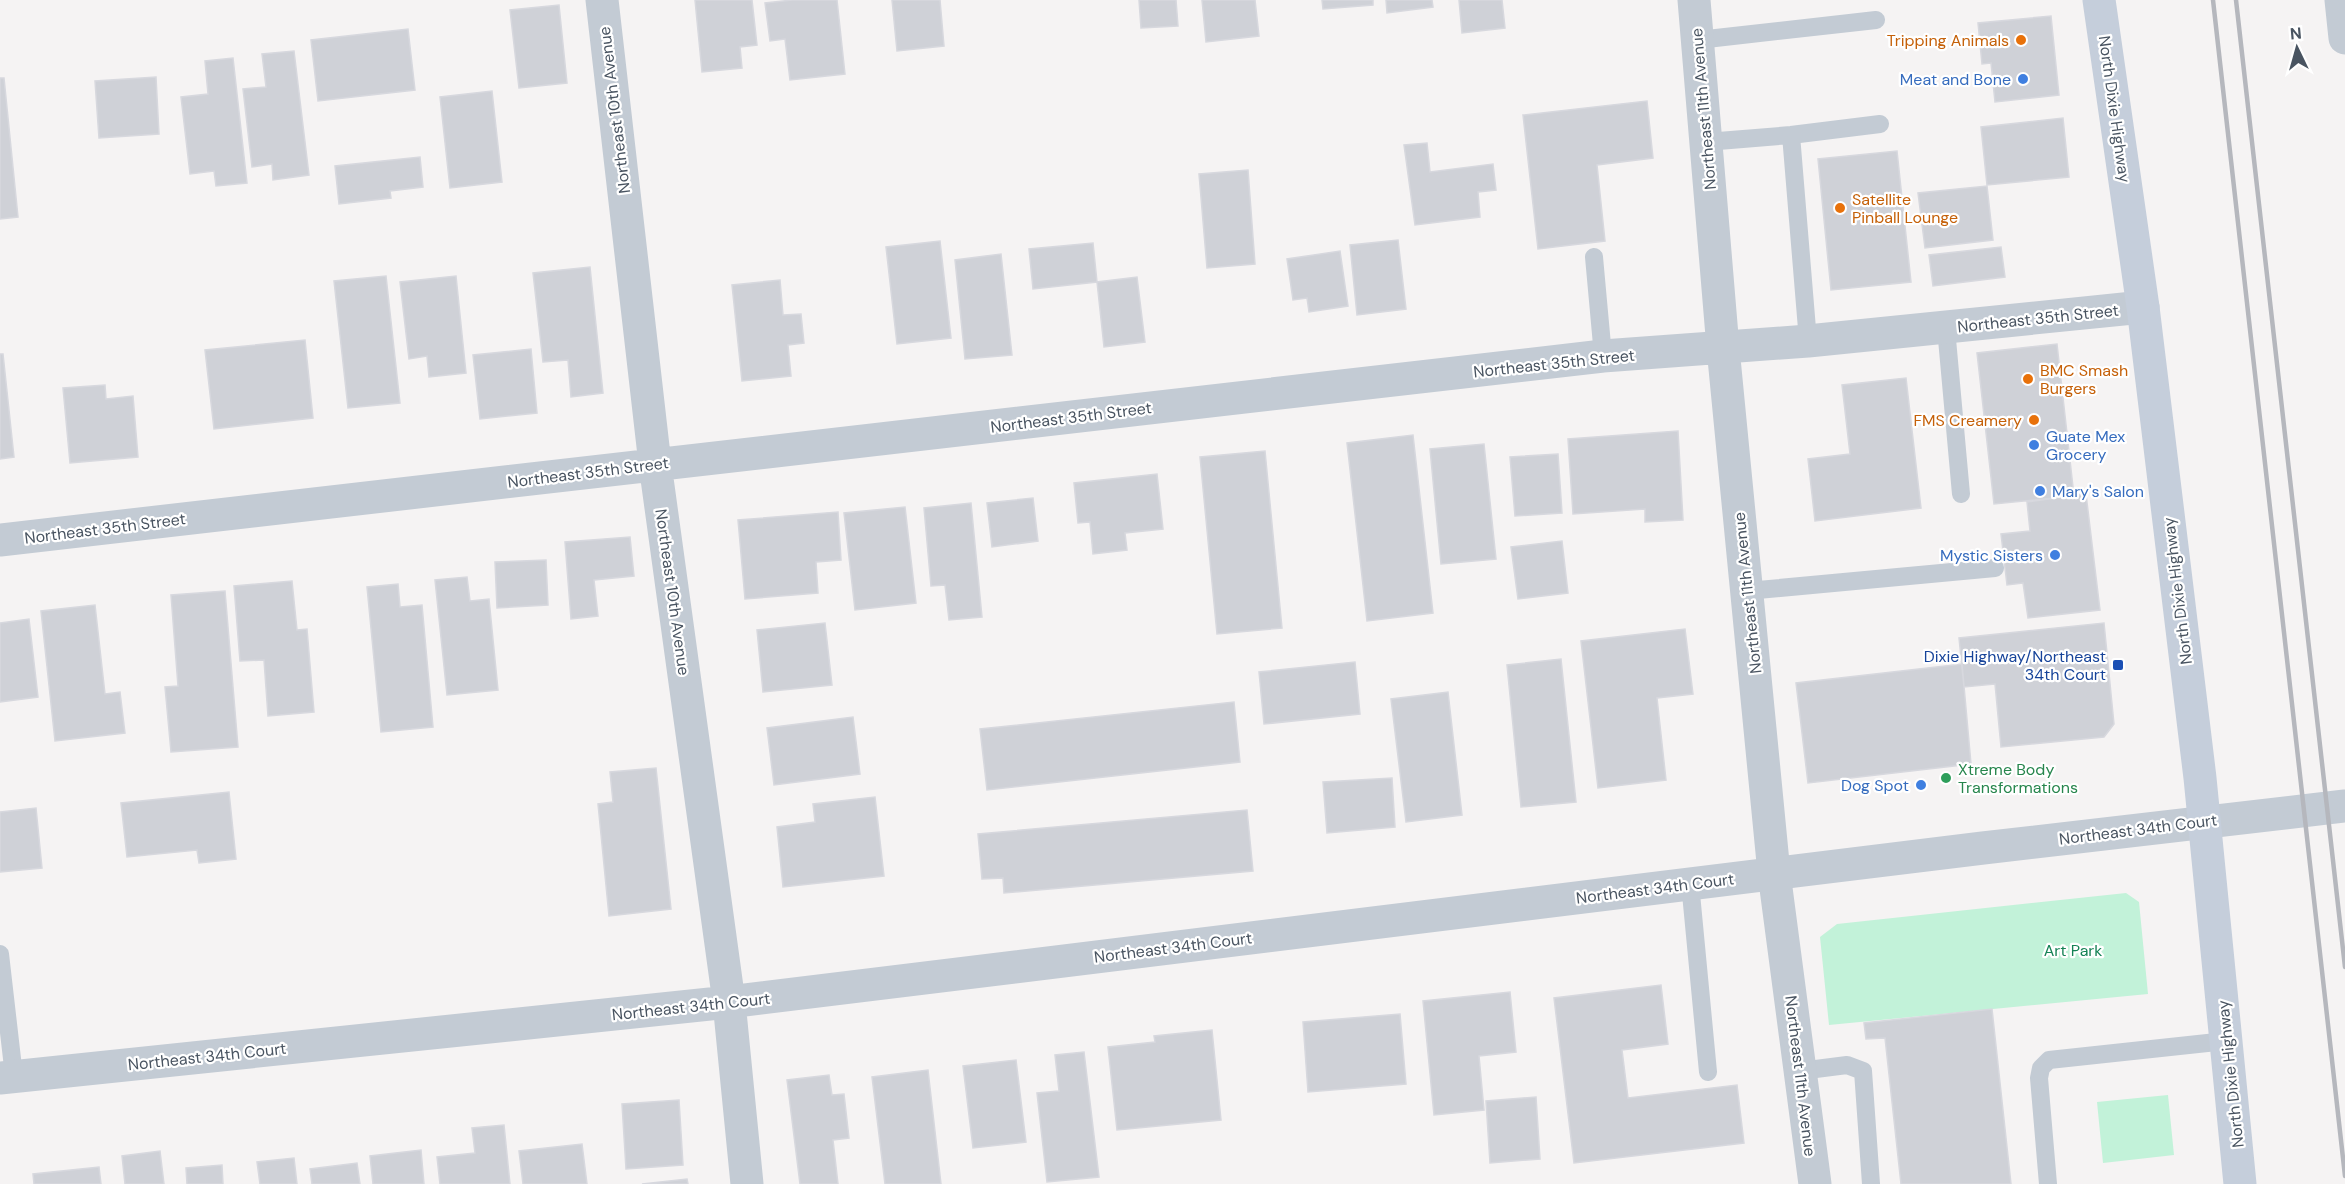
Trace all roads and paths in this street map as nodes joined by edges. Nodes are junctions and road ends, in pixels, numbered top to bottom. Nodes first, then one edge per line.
1 (602, 0) edge
2 (1694, 0) edge
3 (2099, 0) edge
4 (2341, 0) edge
5 (1876, 20) dead end
6 (2345, 38) edge
7 (1698, 40) junction
8 (1880, 124) dead end
9 (1791, 135) junction
10 (1706, 142) junction
11 (1594, 257) dead end
12 (2143, 307) junction
13 (1946, 328) junction
14 (1808, 341) junction
15 (1723, 348) junction
16 (1603, 356) junction
17 (655, 464) junction
18 (1961, 494) dead end
19 (0, 540) edge
20 (1995, 568) dead end
21 (1747, 591) junction
22 (2345, 806) edge
23 (2205, 821) junction
24 (1774, 873) junction
25 (1690, 884) junction
26 (0, 954) edge
27 (729, 1002) junction
28 (3, 1009) edge
29 (2226, 1041) junction
30 (1800, 1071) junction
31 (1708, 1072) dead end
32 (7, 1077) edge
33 (747, 1184) edge
34 (1815, 1184) edge
35 (1871, 1184) edge
36 (2049, 1184) edge
37 (2240, 1184) edge

1 - 17 street, Northeast 10th Avenue
2 - 7 street, Northeast 11th Avenue
3 - 12 main road, North Dixie Highway
4 - 6 street
5 - 7 lane
7 - 10 street, Northeast 11th Avenue
8 - 9 lane
9 - 10 lane
9 - 14 lane
10 - 15 street, Northeast 11th Avenue
11 - 16 lane
12 - 13 street, Northeast 35th Street
12 - 23 main road, North Dixie Highway
13 - 14 street, Northeast 35th Street
13 - 18 lane
14 - 15 street, Northeast 35th Street
15 - 16 street, Northeast 35th Street
15 - 21 street, Northeast 11th Avenue
16 - 17 street, Northeast 35th Street
17 - 19 street, Northeast 35th Street
17 - 27 street, Northeast 10th Avenue
20 - 21 lane
21 - 24 street, Northeast 11th Avenue
22 - 23 street, Northeast 34th Court
23 - 24 street, Northeast 34th Court
23 - 29 main road, North Dixie Highway
24 - 25 street, Northeast 34th Court
24 - 30 street, Northeast 11th Avenue
25 - 27 street, Northeast 34th Court
25 - 31 lane
26 - 28 lane
27 - 32 street, Northeast 34th Court
27 - 33 street, Northeast 10th Avenue
28 - 32 lane
29 - 36 lane
29 - 37 main road, North Dixie Highway
30 - 34 street, Northeast 11th Avenue
30 - 35 lane

